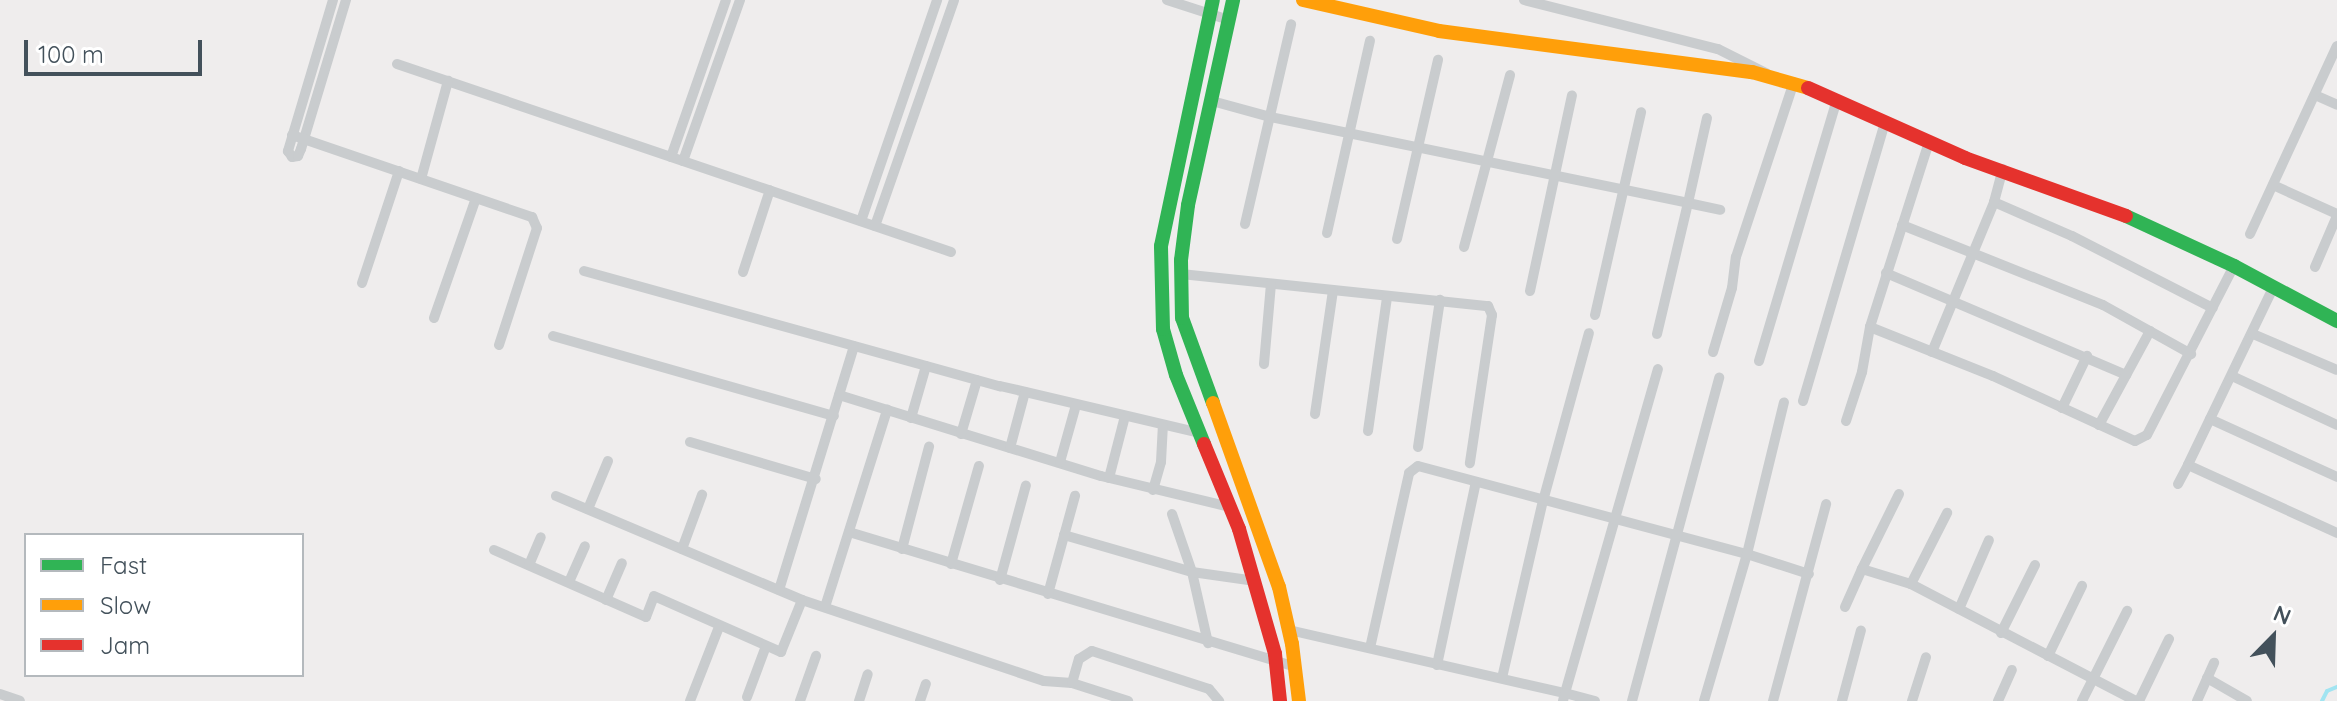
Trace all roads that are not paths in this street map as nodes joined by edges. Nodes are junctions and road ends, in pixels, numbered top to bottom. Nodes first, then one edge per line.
1 (333, 0) edge
2 (346, 0) edge
3 (726, 0) edge
4 (740, 0) edge
5 (937, 0) edge
6 (954, 0) edge
7 (1167, 0) edge
8 (1233, 0) edge
9 (1303, 0) edge
10 (1524, 0) edge
11 (1211, 7) edge
12 (1229, 20) junction
13 (1291, 24) dead end
14 (1370, 41) dead end
15 (2337, 46) edge
16 (1438, 60) dead end
17 (397, 64) dead end
18 (1510, 75) dead end
19 (1771, 76) junction
20 (448, 81) junction
21 (1794, 82) junction
22 (1572, 95) dead end
23 (2315, 95) junction
24 (1837, 100) junction
25 (1212, 101) junction
26 (2337, 105) edge
27 (1641, 112) dead end
28 (1270, 117) junction
29 (1707, 118) dead end
30 (1885, 122) junction
31 (1349, 133) junction
32 (292, 135) junction
33 (304, 138) junction
34 (1929, 142) junction
35 (1418, 148) junction
36 (671, 157) junction
37 (683, 161) junction
38 (1486, 162) junction
39 (2003, 169) junction
40 (399, 171) junction
41 (1555, 176) junction
42 (421, 179) junction
43 (2273, 185) junction
44 (770, 190) junction
45 (1623, 190) junction
46 (476, 198) junction
47 (1994, 202) junction
48 (1688, 203) junction
49 (1720, 210) dead end
50 (2337, 215) edge
51 (861, 221) junction
52 (1245, 224) dead end
53 (1902, 225) junction
54 (875, 226) junction
55 (1327, 233) dead end
56 (2250, 234) dead end
57 (1397, 239) dead end
58 (1464, 247) dead end
59 (951, 252) dead end
60 (1973, 254) junction
61 (2234, 266) junction
62 (2315, 267) dead end
63 (584, 271) dead end
64 (743, 272) dead end
65 (1886, 273) junction
66 (1181, 274) junction
67 (362, 283) dead end
68 (1271, 284) junction
69 (2273, 288) junction
70 (1333, 290) junction
71 (1530, 291) dead end
72 (1387, 297) junction
73 (1440, 300) junction
74 (1953, 302) junction
75 (2213, 308) junction
76 (1595, 315) dead end
77 (434, 318) dead end
78 (2337, 321) edge
79 (1870, 327) junction
80 (2150, 331) junction
81 (1589, 333) dead end
82 (1657, 334) dead end
83 (2253, 334) junction
84 (553, 336) dead end
85 (499, 345) dead end
86 (854, 346) junction
87 (1713, 352) dead end
88 (1932, 352) junction
89 (2191, 354) junction
90 (2087, 356) junction
91 (1759, 361) dead end
92 (1264, 364) dead end
93 (926, 366) junction
94 (1658, 369) dead end
95 (2337, 370) edge
96 (2126, 375) junction
97 (2232, 376) junction
98 (1719, 378) dead end
99 (977, 380) junction
100 (1025, 392) junction
101 (839, 395) junction
102 (1803, 401) dead end
103 (1784, 402) dead end
104 (1076, 405) junction
105 (2062, 408) junction
106 (887, 410) junction
107 (1315, 414) dead end
108 (834, 416) junction
109 (1125, 416) junction
110 (911, 418) junction
111 (2210, 419) junction
112 (1846, 421) dead end
113 (2099, 425) junction
114 (2337, 425) edge
115 (1163, 427) junction
116 (1368, 431) dead end
117 (1201, 433) junction
118 (961, 434) junction
119 (690, 442) dead end
120 (929, 447) dead end
121 (1418, 447) dead end
122 (1010, 448) junction
123 (608, 461) dead end
124 (1060, 462) junction
125 (1470, 463) dead end
126 (2188, 465) junction
127 (979, 466) dead end
128 (2337, 477) edge
129 (1109, 478) junction
130 (816, 479) junction
131 (1476, 482) junction
132 (2178, 484) dead end
133 (1026, 485) dead end
134 (1153, 490) junction
135 (1899, 494) dead end
136 (702, 495) dead end
137 (556, 496) dead end
138 (1075, 496) dead end
139 (1543, 501) junction
140 (1826, 504) dead end
141 (1230, 507) junction
142 (588, 509) junction
143 (1947, 513) dead end
144 (1172, 514) dead end
145 (1614, 518) junction
146 (849, 532) junction
147 (2337, 533) edge
148 (1064, 535) junction
149 (1677, 535) junction
150 (541, 537) dead end
151 (1989, 540) dead end
152 (585, 546) dead end
153 (682, 549) junction
154 (902, 549) junction
155 (494, 550) dead end
156 (1747, 554) junction
157 (622, 563) dead end
158 (951, 564) junction
159 (529, 565) junction
160 (2035, 565) dead end
161 (1862, 569) junction
162 (1192, 572) junction
163 (1809, 574) junction
164 (1000, 580) junction
165 (1255, 581) junction
166 (569, 582) junction
167 (1911, 584) junction
168 (2082, 586) dead end
169 (779, 590) junction
170 (1048, 594) junction
171 (606, 600) junction
172 (802, 600) junction
173 (825, 607) junction
174 (1845, 607) dead end
175 (1959, 609) junction
176 (2127, 611) dead end
177 (719, 627) junction
178 (1289, 630) junction
179 (1861, 630) dead end
180 (2001, 633) junction
181 (2169, 639) dead end
182 (1208, 643) junction
183 (766, 646) junction
184 (1370, 648) junction
185 (816, 656) dead end
186 (2048, 656) junction
187 (1926, 657) dead end
188 (1275, 662) junction
189 (2214, 663) dead end
190 (1437, 665) junction
191 (1295, 667) junction
192 (2012, 670) dead end
193 (868, 674) dead end
194 (1502, 678) junction
195 (2207, 678) junction
196 (2094, 679) junction
197 (1072, 683) junction
198 (926, 684) dead end
199 (0, 694) edge
200 (747, 697) dead end
201 (1564, 697) edge
202 (20, 701) edge
203 (690, 701) edge
204 (800, 701) edge
205 (859, 701) edge
206 (920, 701) edge
207 (1128, 701) edge
208 (1219, 701) edge
209 (1280, 701) edge
210 (1299, 701) edge
211 (1595, 701) edge
212 (1632, 701) edge
213 (1704, 701) edge
214 (1773, 701) edge
215 (1842, 701) edge
216 (1912, 701) edge
217 (1998, 701) edge
218 (2082, 701) edge
219 (2138, 701) edge
220 (2197, 701) edge
221 (2247, 701) edge

1 - 32 street
2 - 33 street
3 - 36 street
4 - 37 street
5 - 51 street
6 - 54 street
7 - 11 street
8 - 12 main road
9 - 19 main road
10 - 19 street
11 - 12 street
11 - 117 main road
12 - 25 main road
13 - 28 street
14 - 31 street
15 - 23 street
16 - 35 street
17 - 20 street
18 - 38 street
19 - 21 main road
20 - 36 street
20 - 42 street
21 - 24 main road
21 - 87 street
22 - 41 street
23 - 26 street
23 - 43 street
24 - 30 main road
24 - 91 street
25 - 28 street
25 - 66 main road
27 - 45 street
28 - 31 street
28 - 52 street
29 - 48 street
30 - 34 main road
30 - 102 street
31 - 35 street
31 - 55 street
32 - 33 street
32 - 33 street
33 - 40 street
34 - 39 main road
34 - 53 street
35 - 38 street
35 - 57 street
36 - 37 street
37 - 44 street
38 - 41 street
38 - 58 street
39 - 47 street
39 - 61 main road
40 - 42 street
40 - 67 street
41 - 45 street
41 - 71 street
42 - 46 street
43 - 50 street
43 - 56 street
44 - 51 street
44 - 64 street
45 - 48 street
45 - 76 street
46 - 77 street
46 - 85 street
47 - 60 street
47 - 75 street
48 - 49 street
48 - 82 street
50 - 62 street
51 - 54 street
53 - 60 street
53 - 65 street
54 - 59 street
60 - 74 street
60 - 80 street
61 - 69 main road
61 - 75 street
63 - 86 street
65 - 74 street
65 - 79 street
66 - 68 street
66 - 178 main road
68 - 70 street
68 - 92 street
69 - 78 main road
69 - 83 street
70 - 72 street
70 - 107 street
72 - 73 street
72 - 116 street
73 - 121 street
73 - 125 street
74 - 88 street
74 - 90 street
75 - 89 street
79 - 88 street
79 - 112 street
80 - 89 street
80 - 96 street
81 - 139 street
83 - 95 street
83 - 97 street
84 - 108 street
86 - 93 street
86 - 101 street
88 - 105 street
89 - 113 street
90 - 96 street
90 - 105 street
93 - 99 street
93 - 110 street
94 - 145 street
96 - 113 street
97 - 111 street
97 - 114 street
98 - 149 street
99 - 100 street
99 - 118 street
100 - 104 street
100 - 122 street
101 - 106 street
101 - 108 street
103 - 156 street
104 - 109 street
104 - 124 street
105 - 113 street
106 - 110 street
106 - 146 street
108 - 130 street
109 - 115 street
109 - 129 street
110 - 118 street
111 - 126 street
111 - 128 street
115 - 117 street
115 - 134 street
117 - 141 main road
118 - 122 street
119 - 130 street
120 - 154 street
122 - 124 street
123 - 142 street
124 - 129 street
126 - 132 street
126 - 147 street
127 - 158 street
129 - 134 street
130 - 169 street
131 - 139 street
131 - 184 street
131 - 190 street
133 - 164 street
134 - 141 street
135 - 161 street
136 - 153 street
137 - 142 street
138 - 148 street
139 - 145 street
139 - 194 street
140 - 163 street
141 - 165 main road
142 - 153 street
143 - 167 street
144 - 162 street
145 - 149 street
145 - 201 street
146 - 154 street
146 - 173 street
148 - 162 street
148 - 170 street
149 - 156 street
149 - 212 street
150 - 159 street
151 - 175 street
152 - 166 street
153 - 169 street
154 - 158 street
155 - 159 street
156 - 163 street
156 - 213 street
157 - 171 street
158 - 164 street
159 - 166 street
160 - 180 street
161 - 167 street
161 - 174 street
162 - 165 street
162 - 182 street
163 - 214 street
164 - 170 street
165 - 188 main road
166 - 171 street
167 - 175 street
168 - 186 street
169 - 172 street
170 - 182 street
171 - 177 street
172 - 173 street
172 - 183 street
173 - 197 street
175 - 180 street
176 - 196 street
177 - 183 street
177 - 203 street
178 - 184 street
178 - 191 main road
179 - 215 street
180 - 186 street
181 - 219 street
182 - 188 street
183 - 200 street
184 - 190 street
185 - 204 street
186 - 196 street
187 - 216 street
188 - 191 street
188 - 209 main road
189 - 195 street
190 - 194 street
191 - 210 main road
192 - 217 street
193 - 205 street
194 - 201 street
195 - 220 street
195 - 221 street
196 - 218 street
196 - 219 street
197 - 207 street
197 - 208 street
198 - 206 street
199 - 202 street
201 - 211 street

